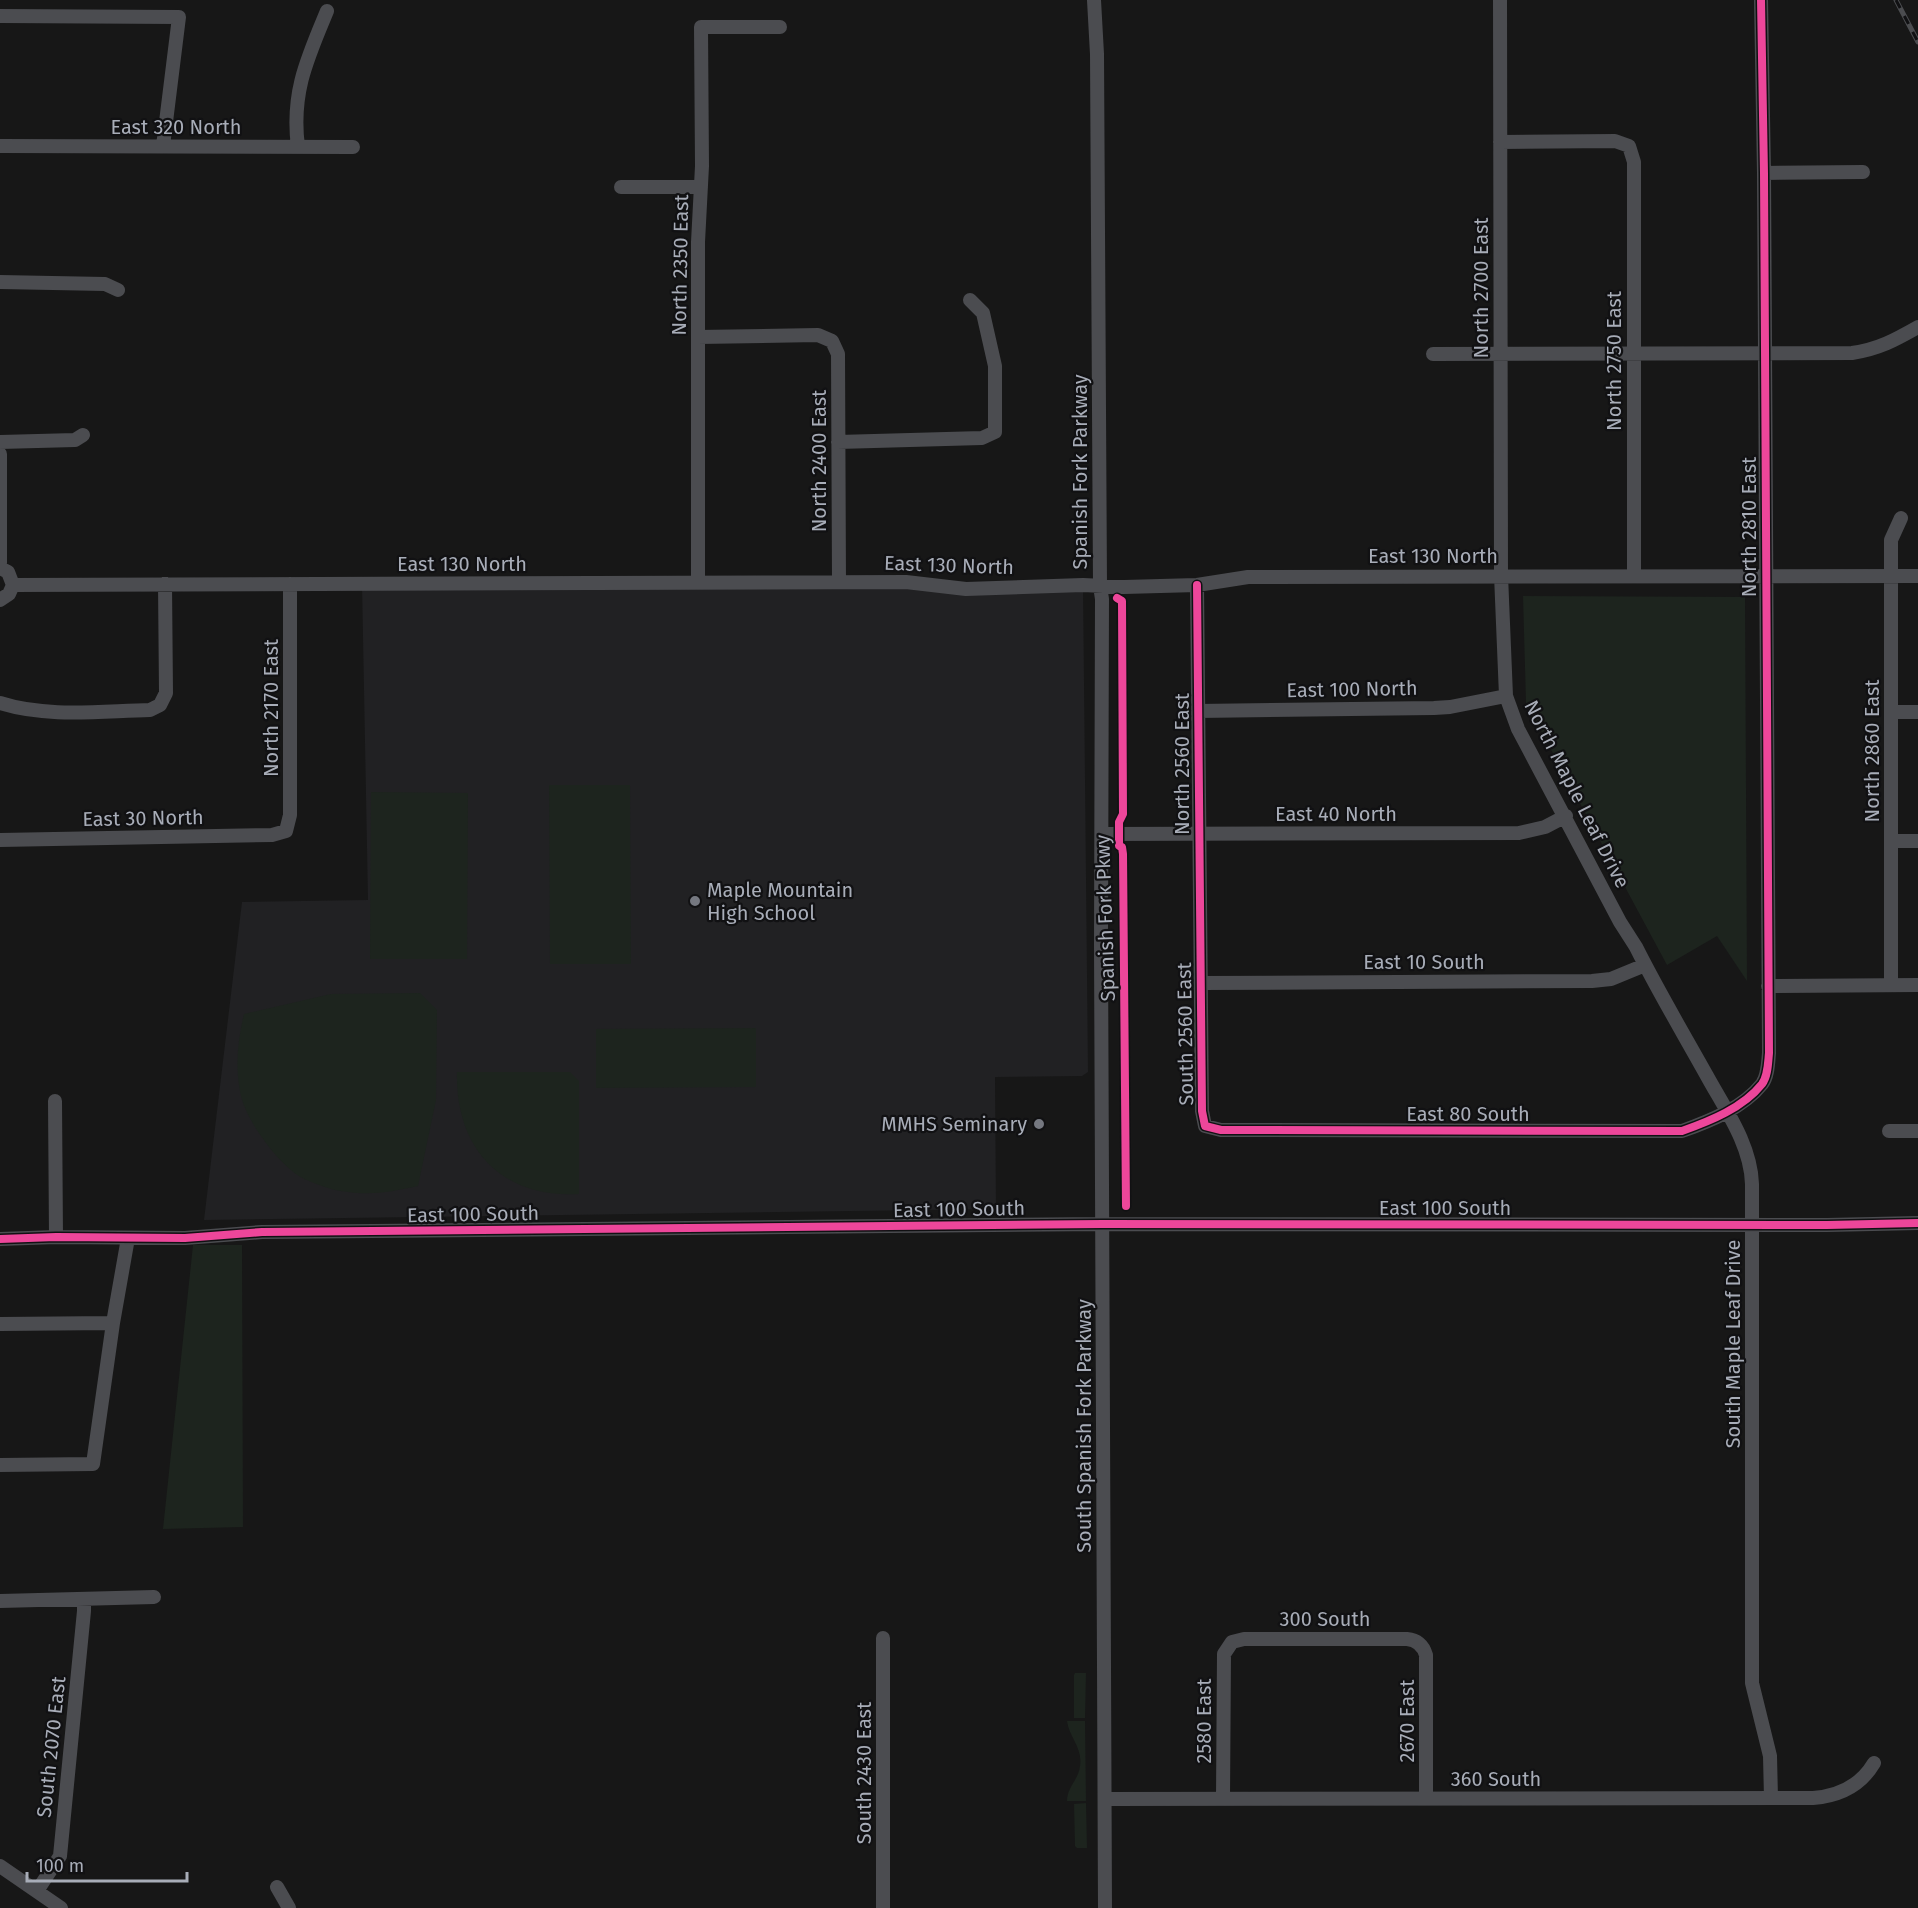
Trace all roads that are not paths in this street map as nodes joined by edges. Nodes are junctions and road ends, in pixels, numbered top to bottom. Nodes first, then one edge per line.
1 (1094, 0) edge
2 (1500, 0) edge
3 (1761, 0) edge
4 (327, 11) dead end
5 (0, 16) edge
6 (780, 27) dead end
7 (1500, 142) junction
8 (0, 146) edge
9 (163, 146) junction
10 (298, 147) junction
11 (353, 147) dead end
12 (1863, 172) dead end
13 (1764, 173) junction
14 (621, 187) dead end
15 (701, 187) junction
16 (0, 282) edge
17 (118, 290) dead end
18 (970, 300) dead end
19 (1918, 327) edge
20 (698, 337) junction
21 (1764, 353) junction
22 (1433, 354) dead end
23 (1500, 354) junction
24 (1633, 354) junction
25 (83, 435) dead end
26 (0, 441) edge
27 (838, 442) junction
28 (0, 454) edge
29 (1901, 518) dead end
30 (0, 563) edge
31 (0, 568) edge
32 (1634, 575) junction
33 (1501, 576) junction
34 (1766, 576) junction
35 (1891, 576) junction
36 (1918, 576) edge
37 (698, 582) junction
38 (839, 582) junction
39 (165, 584) junction
40 (290, 584) junction
41 (13, 585) junction
42 (1197, 585) junction
43 (1100, 586) junction
44 (0, 600) edge
45 (1506, 696) junction
46 (0, 703) edge
47 (1198, 711) junction
48 (1891, 712) junction
49 (1918, 712) edge
50 (1566, 816) junction
51 (286, 831) joint
52 (1199, 833) junction
53 (1103, 834) junction
54 (0, 840) edge
55 (1892, 841) junction
56 (1918, 841) edge
57 (1620, 921) joint
58 (1200, 942) joint
59 (1101, 944) joint
60 (1645, 965) junction
61 (1201, 983) junction
62 (1891, 985) junction
63 (1918, 985) edge
64 (1768, 986) junction
65 (1769, 1053) joint
66 (55, 1101) dead end
67 (1726, 1112) junction
68 (1205, 1126) joint
69 (1889, 1131) dead end
70 (1918, 1131) edge
71 (1918, 1223) edge
72 (1103, 1224) junction
73 (1752, 1225) junction
74 (56, 1237) junction
75 (128, 1238) junction
76 (0, 1239) edge
77 (113, 1323) junction
78 (0, 1324) edge
79 (0, 1465) edge
80 (154, 1598) dead end
81 (84, 1599) junction
82 (0, 1601) edge
83 (884, 1638) dead end
84 (1228, 1645) joint
85 (1422, 1645) joint
86 (1874, 1763) dead end
87 (1223, 1798) junction
88 (1426, 1798) junction
89 (1771, 1798) junction
90 (1106, 1799) junction
91 (0, 1866) edge
92 (277, 1887) dead end
93 (37, 1891) junction
94 (61, 1908) edge
95 (289, 1908) edge
96 (883, 1908) edge
97 (1105, 1908) edge

1 - 43 street, Spanish Fork Parkway
2 - 7 street, North 2700 East
3 - 13 street, North 2810 East
4 - 10 street
5 - 9 street
6 - 15 street, North 2350 East
7 - 23 street, North 2700 East
7 - 24 street, North 2750 East
8 - 9 street, East 320 North
9 - 10 street, East 320 North
10 - 11 street, East 320 North
12 - 13 street
13 - 21 street, North 2810 East
14 - 15 street
15 - 20 street, North 2350 East
16 - 17 street
18 - 27 street
19 - 21 street
20 - 27 street, North 2400 East
20 - 37 street, North 2350 East
21 - 24 street
21 - 34 street, North 2810 East
22 - 23 street
23 - 24 street
23 - 33 street, North 2700 East
24 - 32 street, North 2750 East
25 - 26 street
27 - 38 street, North 2400 East
28 - 30 street
29 - 35 street, North 2860 East
31 - 41 street
32 - 33 street, East 130 North
32 - 34 street, East 130 North
33 - 42 street, East 130 North
33 - 45 street, North Maple Leaf Drive
34 - 35 street, East 130 North
34 - 64 street, North 2810 East
35 - 36 street, East 130 North
35 - 48 street, North 2860 East
37 - 38 street, East 130 North
37 - 40 street, East 130 North
38 - 43 street, East 130 North
39 - 40 street, East 130 North
39 - 41 street, East 130 North
39 - 46 street
40 - 51 street, North 2170 East
41 - 44 street
42 - 43 street, East 130 North
42 - 47 street, North 2560 East
43 - 53 street, Spanish Fork Parkway
45 - 47 street, East 100 North
45 - 50 street, North Maple Leaf Drive
47 - 52 street, North 2560 East
48 - 49 street
48 - 55 street, North 2860 East
50 - 52 street, East 40 North
50 - 57 street, North Maple Leaf Drive
51 - 54 street, East 30 North
52 - 53 street, East 40 North
52 - 58 street, North 2560 East
53 - 59 street, Spanish Fork Parkway
55 - 56 street
55 - 62 street, North 2860 East
57 - 60 street, South Maple Leaf Drive
58 - 61 street, South 2560 East
59 - 72 street, South Spanish Fork Parkway
60 - 61 street, East 10 South
60 - 67 street, South Maple Leaf Drive
61 - 68 street, South 2560 East
62 - 63 street
62 - 64 street
64 - 65 street, North 2810 East
65 - 67 street, East 80 South
66 - 74 street
67 - 68 street, East 80 South
67 - 73 street, South Maple Leaf Drive
69 - 70 street
71 - 73 street, East 100 South
72 - 73 street, East 100 South
72 - 75 street, East 100 South
72 - 90 street, South Spanish Fork Parkway
73 - 89 street, South Maple Leaf Drive
74 - 75 street, East 100 South
74 - 76 street, East 100 South
75 - 77 street
77 - 78 street
77 - 79 street
80 - 81 street
81 - 82 street
81 - 93 street, South 2070 East
83 - 96 street, South 2430 East
84 - 85 street, 300 South
84 - 87 street, 2580 East
85 - 88 street, 2670 East
86 - 89 street, 360 South
87 - 88 street, 360 South
87 - 90 street, 360 South
88 - 89 street, 360 South
90 - 97 street, South Spanish Fork Parkway
91 - 93 street
92 - 95 street
93 - 94 street

